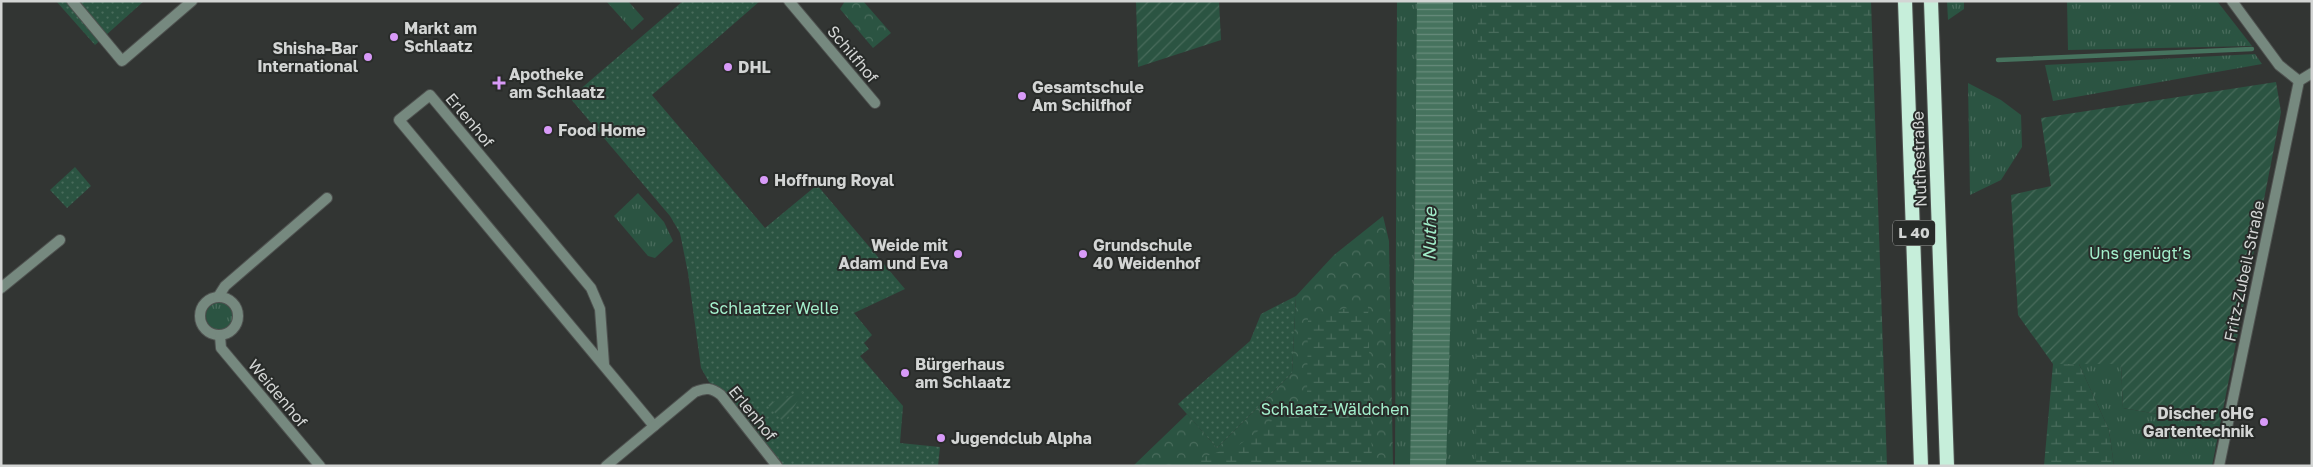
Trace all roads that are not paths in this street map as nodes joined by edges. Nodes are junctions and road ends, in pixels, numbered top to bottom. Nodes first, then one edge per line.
1 (72, 1) edge
2 (192, 1) edge
3 (789, 1) edge
4 (1905, 1) edge
5 (1931, 1) edge
6 (2232, 1) edge
7 (2312, 73) edge
8 (2298, 82) junction
9 (875, 103) dead end
10 (327, 198) dead end
11 (60, 240) dead end
12 (1, 288) edge
13 (218, 297) junction
14 (220, 336) junction
15 (604, 364) junction
16 (654, 426) junction
17 (320, 466) edge
18 (606, 466) edge
19 (777, 466) edge
20 (1921, 466) edge
21 (1947, 466) edge
22 (2219, 466) edge

1 - 2 street
3 - 9 street, Schilfhof
4 - 20 highway, Nuthestraße / L 40
5 - 21 highway, Nuthestraße / L 40
6 - 8 street
7 - 8 street
8 - 22 street, Fritz-Zubeil-Straße
10 - 13 street
11 - 12 street
13 - 14 street
13 - 14 street
14 - 17 street, Weidenhof
15 - 15 street, Erlenhof
15 - 16 street, Erlenhof
16 - 18 street, Erlenhof
16 - 19 street, Erlenhof

